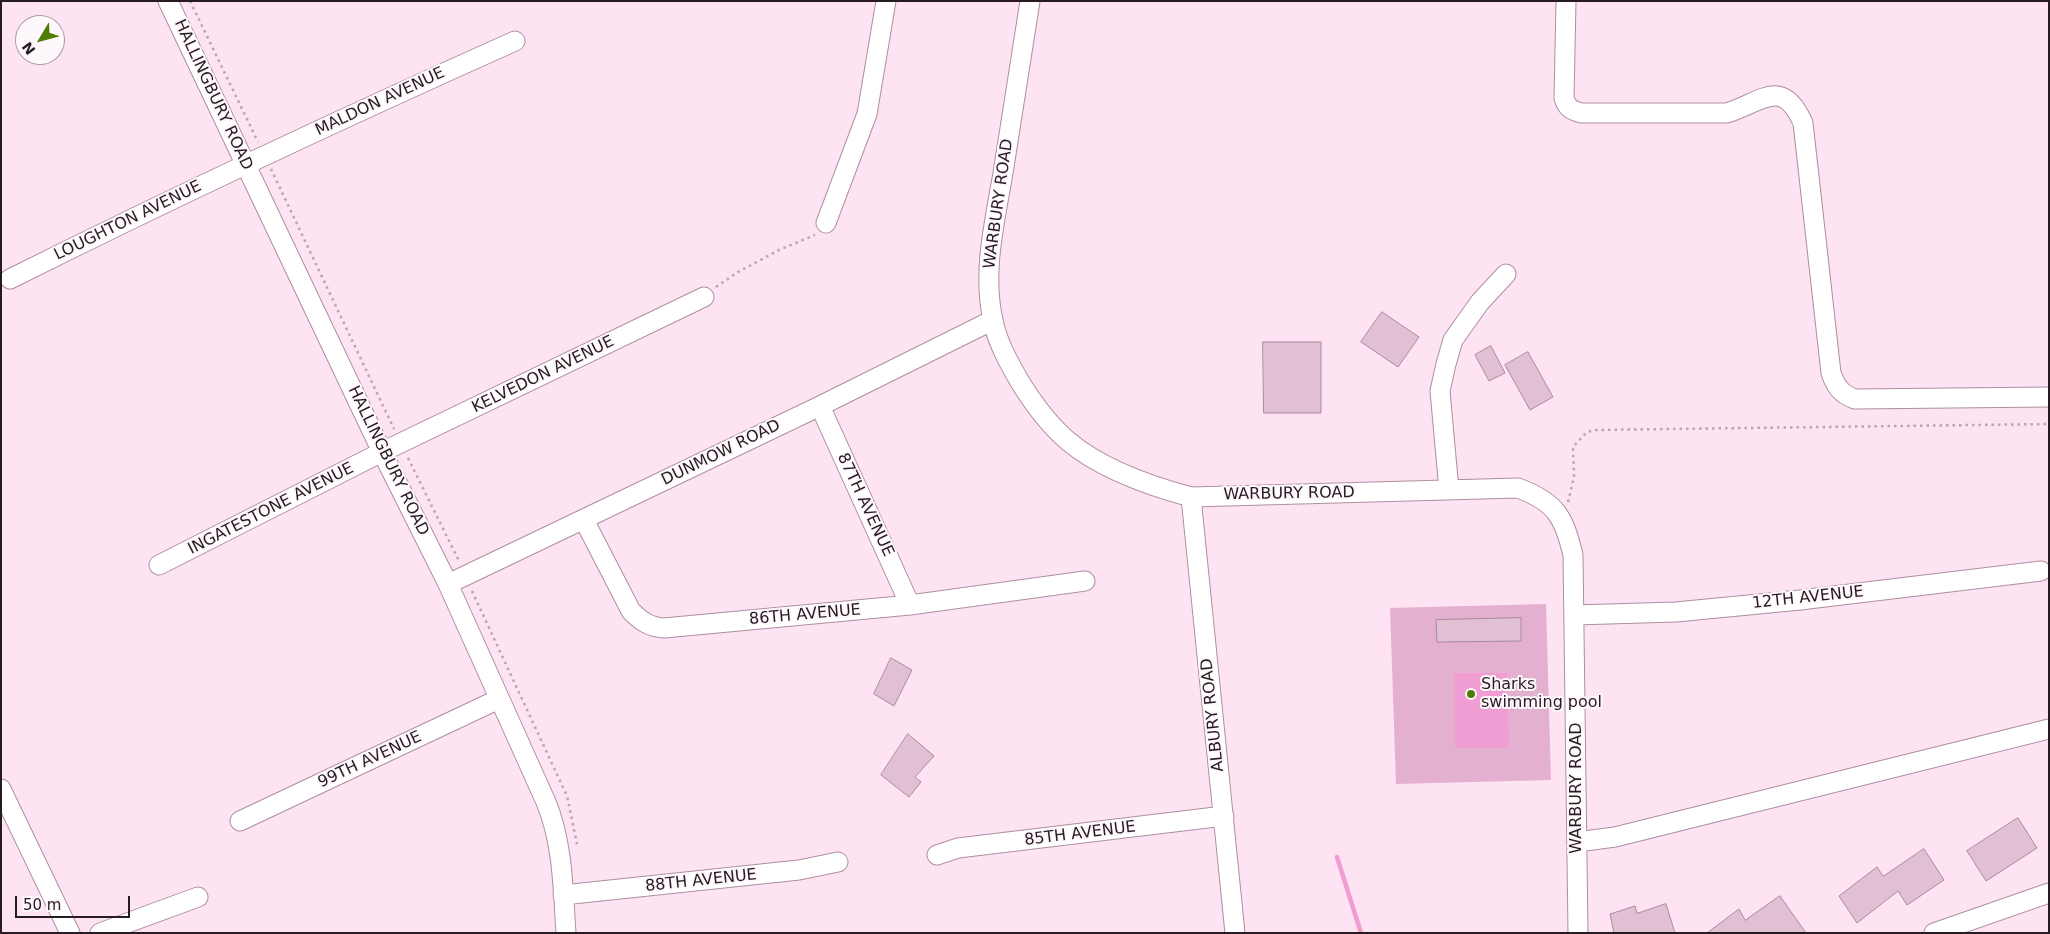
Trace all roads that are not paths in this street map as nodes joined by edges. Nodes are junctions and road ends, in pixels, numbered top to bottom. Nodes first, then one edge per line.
1 (168, 1) edge
2 (886, 1) edge
3 (1030, 1) edge
4 (1566, 1) edge
5 (515, 41) dead end
6 (246, 164) junction
7 (826, 223) road end
8 (1506, 274) dead end
9 (10, 279) dead end
10 (704, 298) road end
11 (992, 320) junction
12 (2049, 397) edge
13 (820, 406) junction
14 (382, 452) junction
15 (1449, 490) junction
16 (1191, 497) junction
17 (584, 520) junction
18 (159, 565) dead end
19 (2041, 571) dead end
20 (1086, 581) dead end
21 (448, 584) junction
22 (910, 605) junction
23 (1574, 615) junction
24 (499, 699) junction
25 (2049, 729) edge
26 (1, 789) edge
27 (1224, 816) junction
28 (240, 820) dead end
29 (1577, 842) junction
30 (937, 855) dead end
31 (838, 862) dead end
32 (2049, 893) edge
33 (563, 895) junction
34 (198, 897) dead end
35 (70, 933) edge
36 (100, 933) edge
37 (566, 933) edge
38 (1235, 933) edge
39 (1578, 933) edge
40 (1934, 933) edge

1 - 6 street, HALLINGBURY ROAD
2 - 7 street
3 - 11 street, WARBURY ROAD
4 - 12 street
5 - 6 street, MALDON AVENUE
6 - 9 street, LOUGHTON AVENUE
6 - 14 street, HALLINGBURY ROAD
8 - 15 street
10 - 14 street, KELVEDON AVENUE
11 - 13 street, DUNMOW ROAD
11 - 16 street, WARBURY ROAD
13 - 17 street, DUNMOW ROAD
13 - 22 street, 87TH AVENUE
14 - 18 street, INGATESTONE AVENUE
14 - 21 street, HALLINGBURY ROAD
15 - 16 street, WARBURY ROAD
15 - 23 street, WARBURY ROAD
16 - 27 street, ALBURY ROAD
17 - 21 street, DUNMOW ROAD
17 - 22 street, 86TH AVENUE
19 - 23 street, 12TH AVENUE
20 - 22 street, 86TH AVENUE
21 - 24 street, HALLINGBURY ROAD
23 - 29 street, WARBURY ROAD
24 - 28 street, 99TH AVENUE
24 - 33 street, HALLINGBURY ROAD
25 - 29 street
26 - 35 street
27 - 30 street, 85TH AVENUE
27 - 38 street, ALBURY ROAD
29 - 39 street, WARBURY ROAD
31 - 33 street, 88TH AVENUE
32 - 40 street
33 - 37 street, HALLINGBURY ROAD
34 - 36 street

